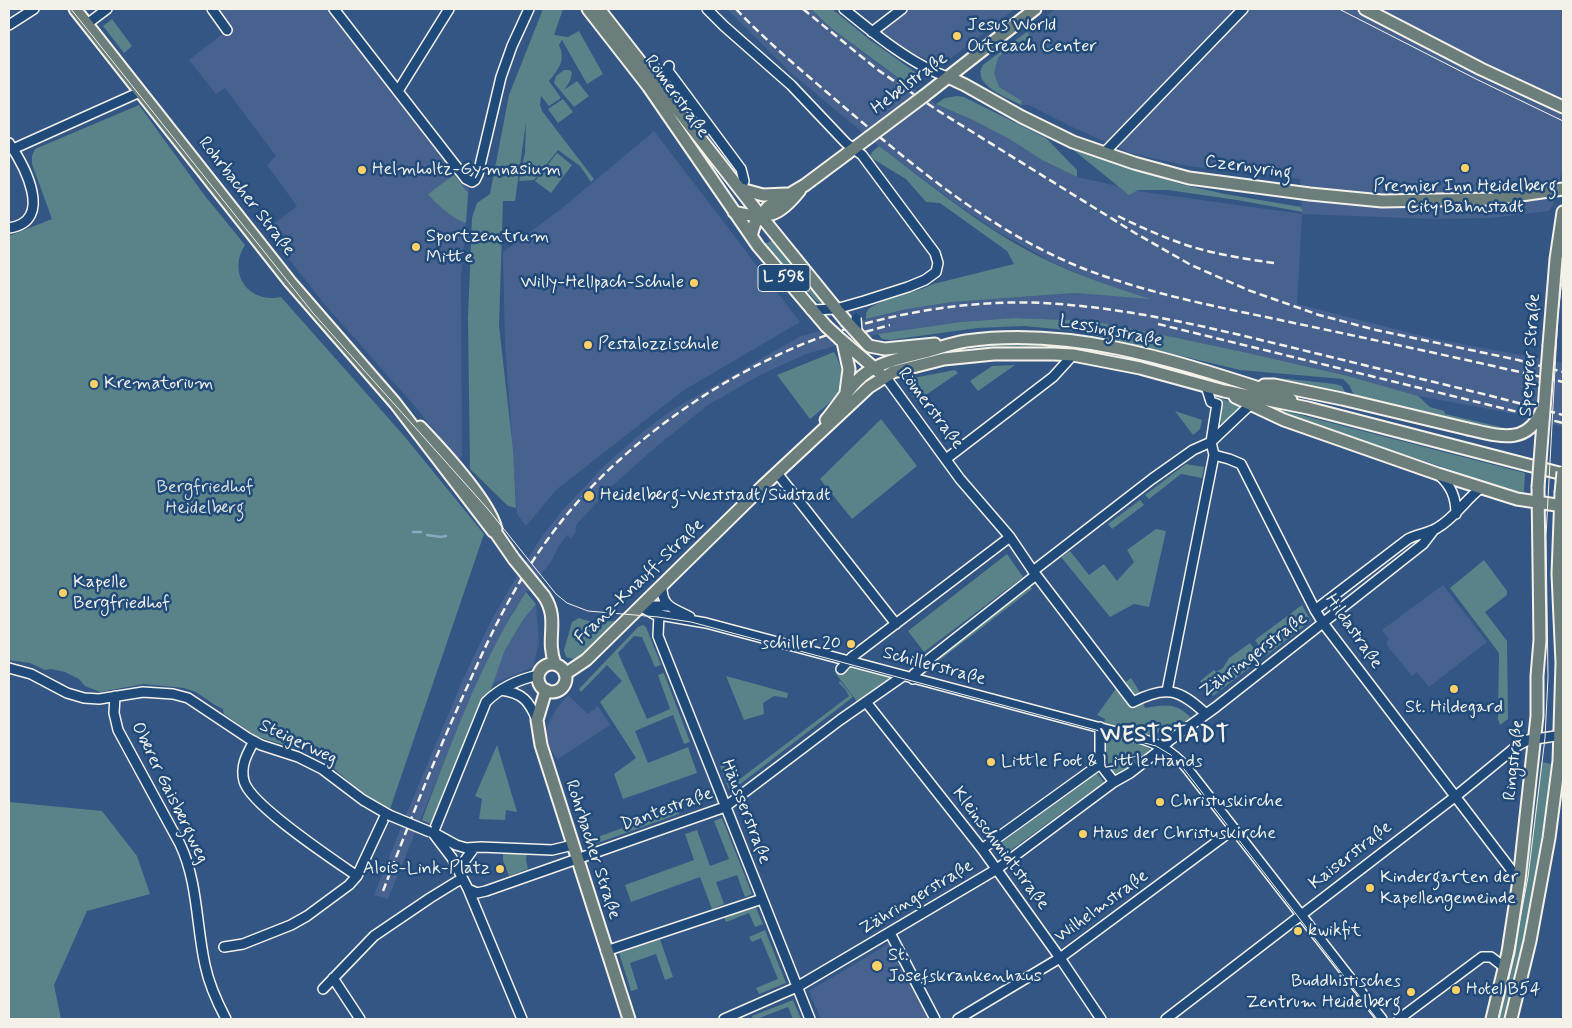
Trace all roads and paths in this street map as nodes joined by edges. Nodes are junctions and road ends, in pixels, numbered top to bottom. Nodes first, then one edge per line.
1 (34, 9) edge
2 (75, 9) edge
3 (107, 9) edge
4 (212, 9) edge
5 (334, 9) edge
6 (449, 9) edge
7 (529, 9) edge
8 (588, 9) edge
9 (599, 9) edge
10 (707, 9) edge
11 (844, 9) edge
12 (902, 9) edge
13 (1035, 9) edge
14 (1243, 9) edge
15 (1365, 9) edge
16 (87, 24) junction
17 (9, 26) edge
18 (227, 30) dead end
19 (872, 32) junction
20 (669, 66) dead end
21 (948, 77) junction
22 (398, 90) junction
23 (140, 92) junction
24 (1563, 107) edge
25 (11, 146) edge
26 (853, 149) junction
27 (1104, 153) junction
28 (805, 185) junction
29 (741, 189) junction
30 (1563, 189) edge
31 (790, 193) junction
32 (734, 212) junction
33 (1563, 212) edge
34 (760, 215) junction
35 (9, 228) edge
36 (751, 236) junction
37 (864, 301) junction
38 (836, 309) junction
39 (811, 310) junction
40 (851, 319) junction
41 (1083, 341) junction
42 (964, 342) junction
43 (869, 346) junction
44 (851, 354) junction
45 (1073, 355) junction
46 (880, 370) junction
47 (1248, 384) junction
48 (1206, 386) junction
49 (1224, 391) junction
50 (846, 394) junction
51 (1545, 403) junction
52 (1250, 405) junction
53 (1308, 408) junction
54 (823, 429) junction
55 (1211, 442) junction
56 (1214, 455) junction
57 (946, 459) junction
58 (777, 473) junction
59 (1563, 473) edge
60 (1438, 474) junction
61 (1481, 488) junction
62 (1537, 502) junction
63 (1562, 506) edge
64 (1456, 514) junction
65 (1433, 531) junction
66 (1010, 537) junction
67 (1034, 573) junction
68 (1561, 574) edge
69 (662, 584) junction
70 (640, 606) junction
71 (669, 606) junction
72 (1315, 610) junction
73 (659, 614) junction
74 (696, 621) junction
75 (1323, 623) junction
76 (896, 624) junction
77 (843, 665) junction
78 (9, 668) edge
79 (546, 669) junction
80 (565, 674) junction
81 (903, 676) junction
82 (913, 679) junction
83 (501, 690) junction
84 (546, 690) junction
85 (1167, 692) junction
86 (115, 696) junction
87 (866, 702) junction
88 (1205, 714) junction
89 (537, 720) junction
90 (1100, 727) junction
91 (1562, 735) edge
92 (1534, 740) junction
93 (254, 741) junction
94 (1162, 747) junction
95 (1100, 764) junction
96 (1114, 782) junction
97 (1456, 796) junction
98 (726, 807) junction
99 (387, 814) junction
100 (1234, 830) junction
101 (432, 833) junction
102 (573, 845) junction
103 (474, 848) junction
104 (982, 849) junction
105 (578, 859) junction
106 (997, 869) junction
107 (458, 870) junction
108 (357, 876) junction
109 (462, 879) junction
110 (1519, 880) junction
111 (468, 890) junction
112 (762, 899) junction
113 (1300, 916) junction
114 (890, 933) junction
115 (224, 947) dead end
116 (606, 951) junction
117 (1060, 958) junction
118 (1504, 967) junction
119 (333, 978) junction
120 (797, 987) junction
121 (323, 989) dead end
122 (1512, 1016) edge
123 (226, 1019) edge
124 (360, 1019) edge
125 (522, 1019) edge
126 (629, 1019) edge
127 (724, 1019) edge
128 (810, 1019) edge
129 (935, 1019) edge
130 (958, 1019) edge
131 (1101, 1019) edge
132 (1166, 1019) edge
133 (1382, 1019) edge
134 (1399, 1019) edge
135 (1492, 1019) edge

1 - 17 street
2 - 16 main road, Rohrbacher Straße
3 - 16 street
4 - 18 street
5 - 22 street
6 - 22 street
7 - 22 street
8 - 32 main road, Römerstraße
9 - 29 main road, Römerstraße
10 - 26 street
11 - 19 street
12 - 19 street
13 - 21 main road, Hebelstraße
14 - 27 street
15 - 24 main road
16 - 23 main road, Rohrbacher Straße
19 - 21 street
20 - 29 street
21 - 26 main road, Hebelstraße, bridge
21 - 27 main road, Czernyring
23 - 25 street
23 - 79 main road, Rohrbacher Straße, bridge
25 - 35 street
26 - 28 main road, Hebelstraße
26 - 37 street
27 - 30 main road, Czernyring
28 - 31 main road, Hebelstraße
28 - 34 main road, Hebelstraße
29 - 31 main road
29 - 34 main road, Römerstraße
31 - 34 main road, Hebelstraße
32 - 34 main road, Hebelstraße
32 - 36 main road, Römerstraße
33 - 51 main road, Speyerer Straße, bridge
34 - 36 main road, Hebelstraße
34 - 38 main road, Römerstraße
36 - 39 main road, Römerstraße / L 598
37 - 38 street
37 - 40 street
38 - 39 street
38 - 40 main road, Römerstraße
39 - 44 main road, Römerstraße / L 598, bridge
40 - 43 main road, Römerstraße, bridge
41 - 42 main road, Lessingstraße
41 - 45 main road
41 - 47 main road, Lessingstraße
42 - 43 main road, Römerstraße
42 - 46 main road, Lessingstraße
43 - 46 main road
44 - 46 main road, Römerstraße
44 - 50 main road
45 - 46 main road, Lessingstraße
45 - 48 main road, Lessingstraße
45 - 57 street
46 - 50 main road, Franz-Knauff-Straße
46 - 54 main road, Franz-Knauff-Straße
46 - 57 street, Römerstraße
47 - 51 main road, bridge
47 - 53 main road, Lessingstraße
48 - 49 main road, Lessingstraße
48 - 55 street
49 - 52 main road
49 - 53 main road, Lessingstraße
50 - 54 main road, Franz-Knauff-Straße
51 - 62 main road, Speyerer Straße, bridge
52 - 55 street
52 - 60 main road
53 - 59 main road, Lessingstraße
54 - 58 main road, Franz-Knauff-Straße
55 - 56 street
55 - 67 street
56 - 72 street, Hildastraße
56 - 85 street
57 - 66 street, Römerstraße
58 - 69 main road, Franz-Knauff-Straße
58 - 76 street
59 - 63 main road, bridge
60 - 61 main road
60 - 64 street
61 - 62 main road
61 - 64 street, Zähringerstraße
62 - 63 main road
62 - 92 main road, Ringstraße
63 - 68 main road
64 - 65 street, Zähringerstraße
65 - 72 street, Zähringerstraße
65 - 75 street, Zähringerstraße
66 - 67 street, Römerstraße
66 - 76 street
67 - 82 street
67 - 85 street, Römerstraße
68 - 91 main road
69 - 70 main road, Franz-Knauff-Straße
69 - 71 street
70 - 71 street, Schillerstraße
70 - 73 street, Schillerstraße
70 - 80 main road, Franz-Knauff-Straße
71 - 74 street, Schillerstraße
72 - 75 street, Hildastraße
73 - 74 street, Schillerstraße
73 - 98 street, Häusserstraße
74 - 77 street, Schillerstraße
75 - 88 street, Zähringerstraße
75 - 97 street, Hildastraße
76 - 77 street
77 - 81 street, Schillerstraße
78 - 86 street, Steigerweg
79 - 80 main road
79 - 83 street
79 - 84 main road
80 - 84 main road
81 - 82 street, Schillerstraße
81 - 87 street, Dantestraße
82 - 90 street, Schillerstraße
83 - 89 street
83 - 101 street
84 - 89 main road, Rohrbacher Straße
85 - 88 street
86 - 93 street, Steigerweg
86 - 123 street, Oberer Gaisbergweg
87 - 98 street, Dantestraße
87 - 104 street, Kleinschmidtstraße
88 - 94 street, Zähringerstraße
89 - 102 main road, Rohrbacher Straße
90 - 94 street, Schillerstraße
90 - 95 street
91 - 92 street, Kaiserstraße
91 - 122 main road
92 - 97 street, Kaiserstraße
92 - 110 main road, Ringstraße
93 - 99 street, Steigerweg
93 - 108 street
94 - 96 street, Zähringerstraße
94 - 100 street
95 - 96 street
95 - 104 street, Zähringerstraße
96 - 106 street, Zähringerstraße
97 - 110 street, Hildastraße
97 - 113 street, Kaiserstraße
98 - 105 street, Dantestraße
98 - 112 street, Häusserstraße
99 - 101 street, Steigerweg, bridge
99 - 108 street
100 - 113 street
100 - 117 street, Wilhelmstraße
101 - 103 street, Steigerweg
101 - 107 street
102 - 103 street, Steigerweg
102 - 105 main road, Rohrbacher Straße
103 - 107 street
104 - 106 street, Kleinschmidtstraße
105 - 111 street, Dantestraße
105 - 116 main road, Rohrbacher Straße
106 - 114 street, Zähringerstraße
106 - 117 street, Kleinschmidtstraße
107 - 109 street
108 - 115 street
109 - 111 street
109 - 119 street
110 - 118 main road, Ringstraße
111 - 125 street
112 - 116 street
112 - 120 street, Häusserstraße
113 - 132 street, Kaiserstraße
113 - 133 street
114 - 120 street, Zähringerstraße
114 - 129 street
116 - 126 main road, Rohrbacher Straße
117 - 130 street, Wilhelmstraße
117 - 131 street, Kleinschmidtstraße
118 - 134 street
118 - 135 main road, Ringstraße
119 - 121 street
119 - 124 street
120 - 127 street, Zähringerstraße
120 - 128 street, Häusserstraße

